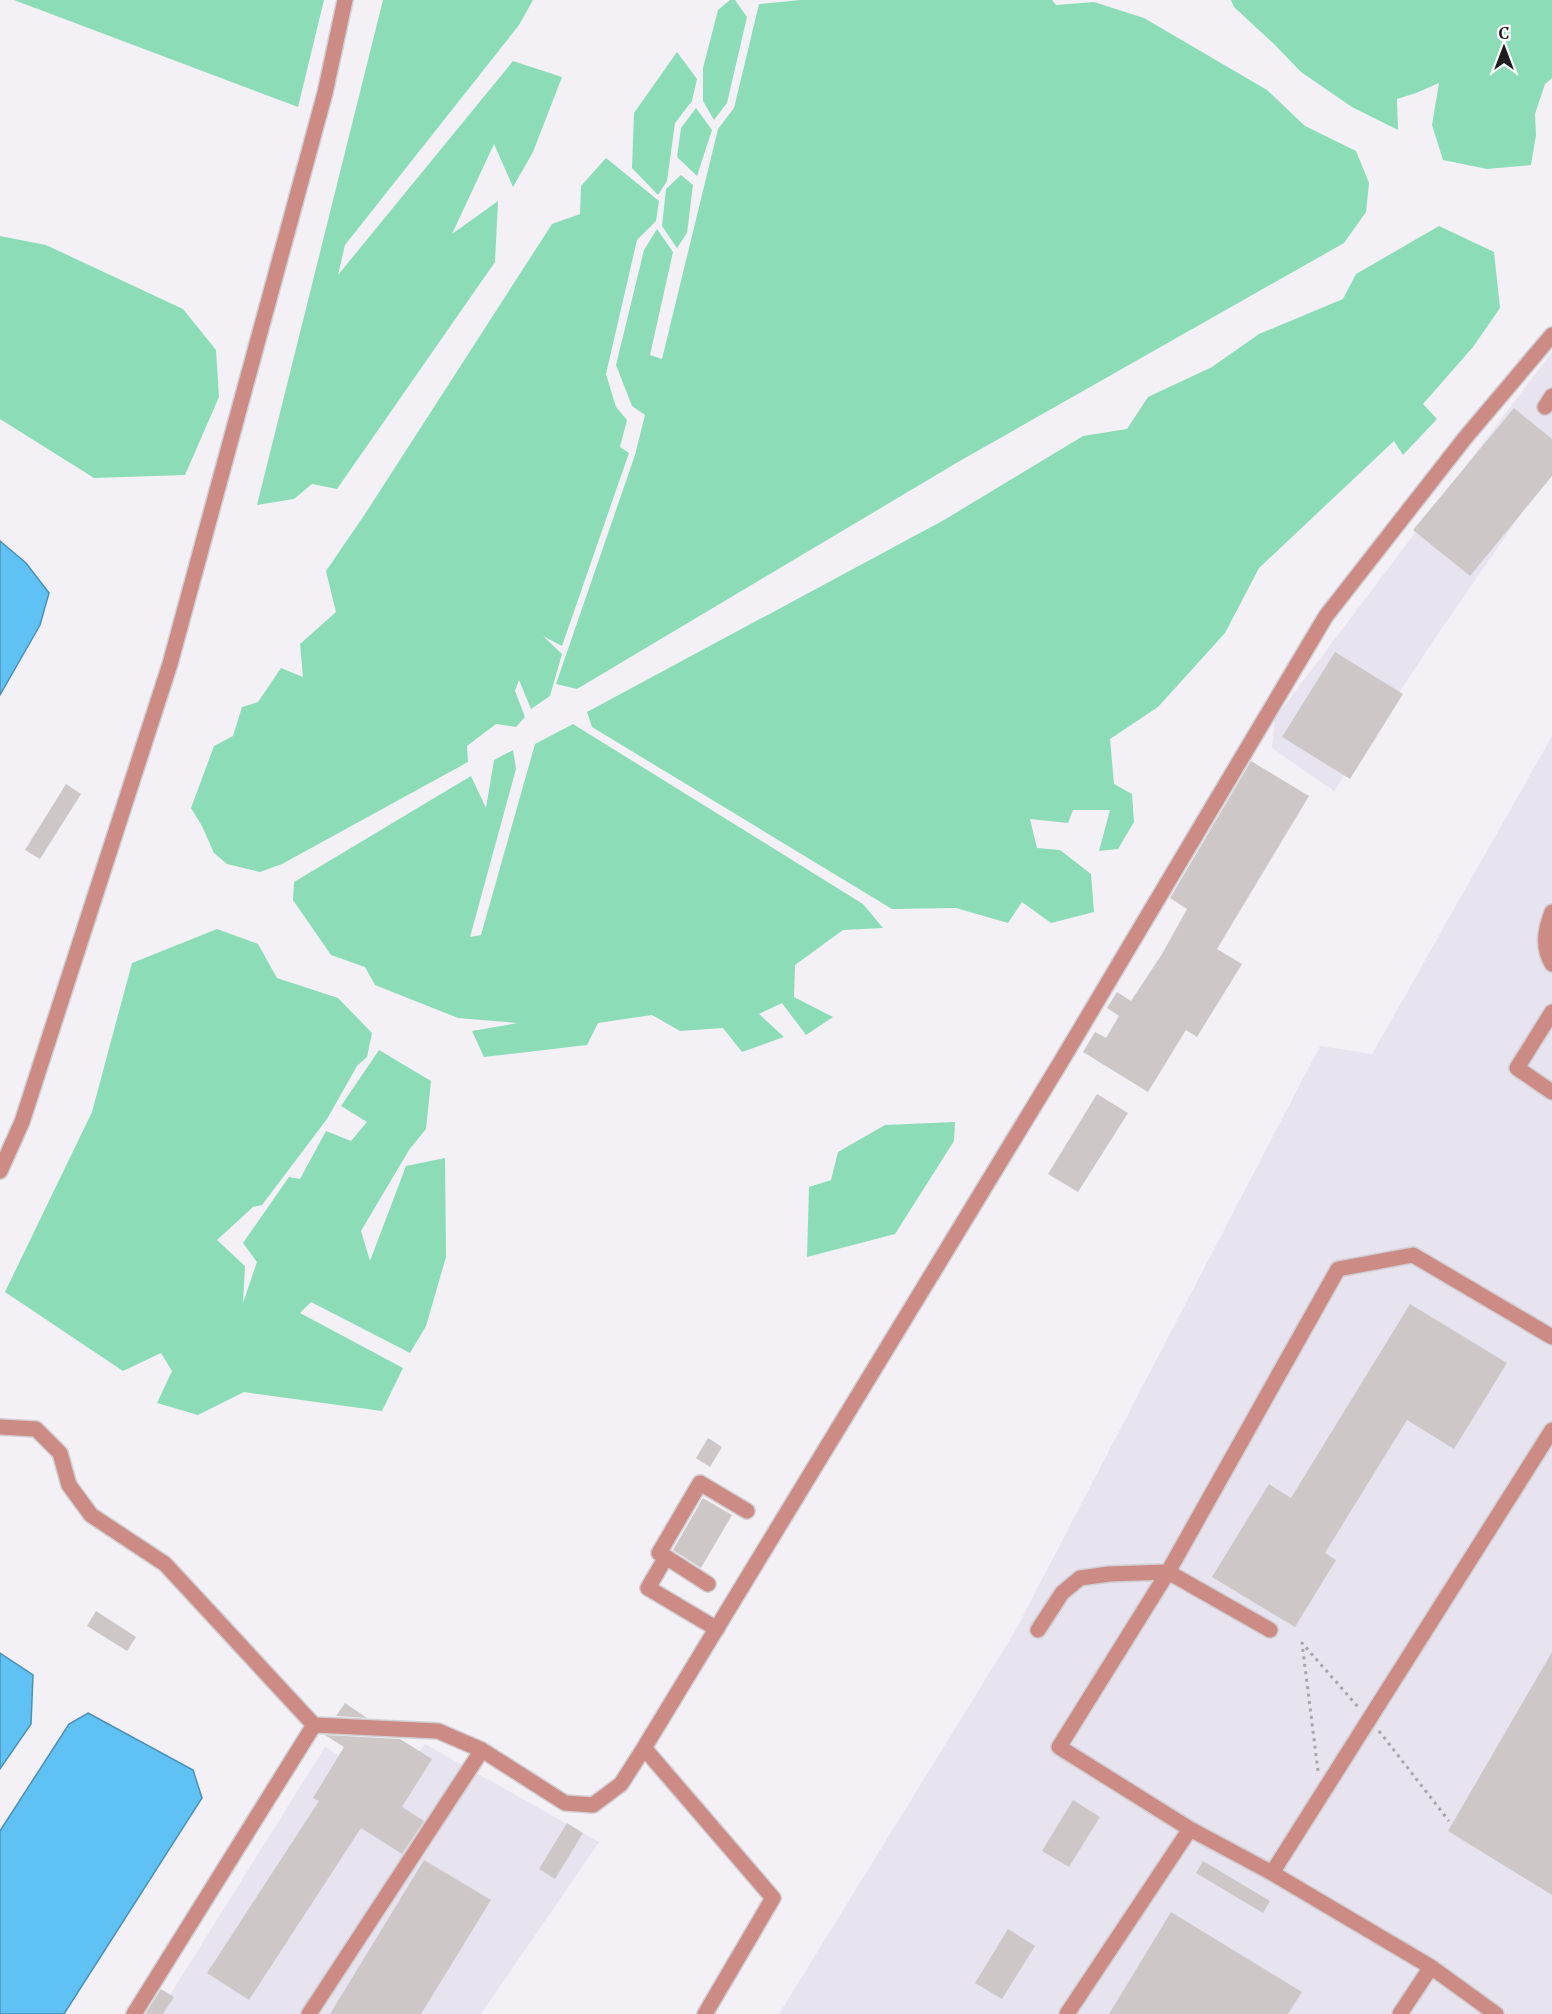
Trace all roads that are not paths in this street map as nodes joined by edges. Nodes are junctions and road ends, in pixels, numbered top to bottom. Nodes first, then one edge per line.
1 (345, 0) edge
2 (1552, 335) edge
3 (1552, 912) edge
4 (1552, 964) edge
5 (1552, 1012) edge
6 (1552, 1092) edge
7 (0, 1171) edge
8 (1552, 1337) edge
9 (0, 1427) edge
10 (1552, 1430) edge
11 (747, 1511) dead end
12 (666, 1557) junction
13 (1168, 1572) junction
14 (708, 1584) dead end
15 (717, 1629) junction
16 (1038, 1630) dead end
17 (1270, 1630) dead end
18 (314, 1725) junction
19 (644, 1748) junction
20 (482, 1750) junction
21 (1190, 1829) junction
22 (1272, 1873) junction
23 (1431, 1967) junction
24 (134, 2014) edge
25 (309, 2014) edge
26 (705, 2014) edge
27 (1067, 2014) edge
28 (1400, 2014) edge
29 (1496, 2014) edge

1 - 7 lane
2 - 15 lane
3 - 4 lane
5 - 6 lane
8 - 13 lane
9 - 18 lane
10 - 22 lane
11 - 12 lane
12 - 14 lane
12 - 15 lane
13 - 16 lane
13 - 17 lane
13 - 21 lane
15 - 19 lane
18 - 20 lane
18 - 24 lane
19 - 20 lane
19 - 26 lane
20 - 25 lane
21 - 22 lane
21 - 27 lane
22 - 23 lane
23 - 28 lane
23 - 29 lane

